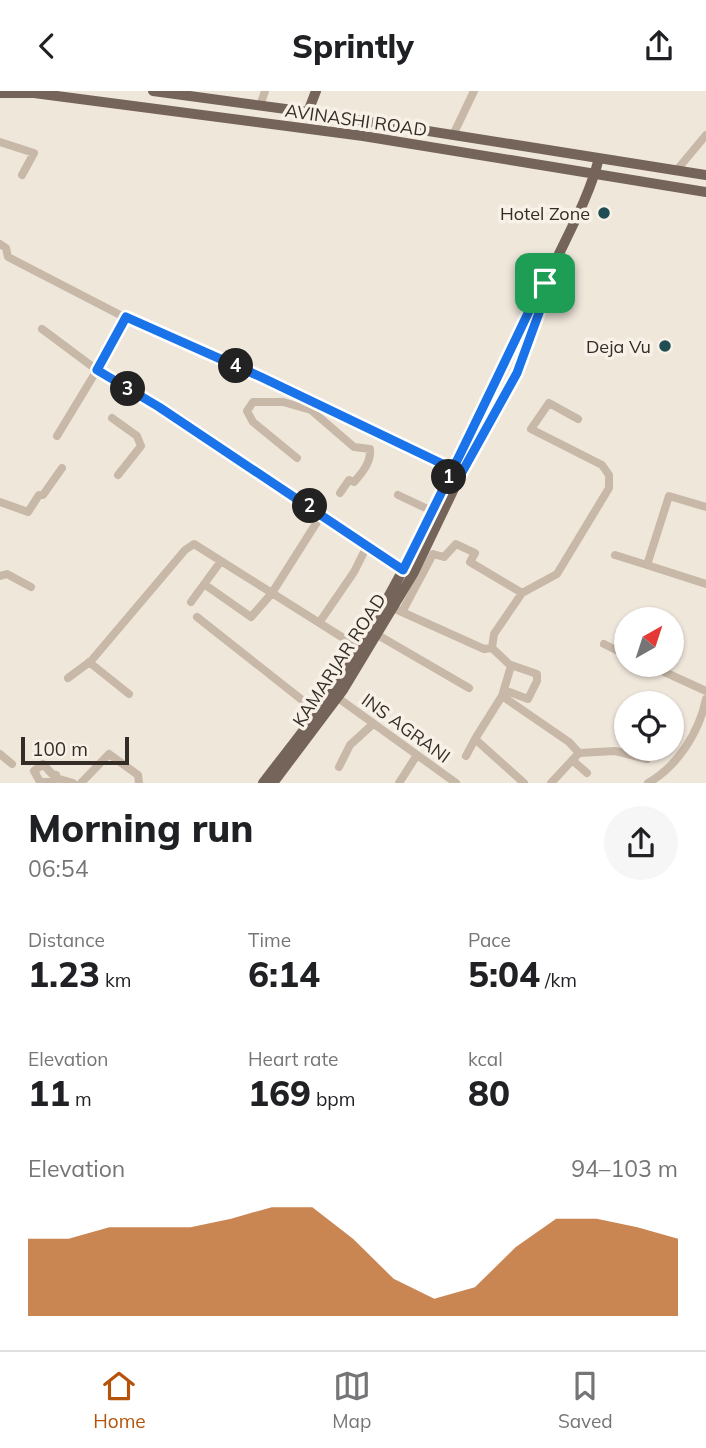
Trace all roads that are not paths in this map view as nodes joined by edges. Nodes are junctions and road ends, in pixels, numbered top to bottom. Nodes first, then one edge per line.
1 (153, 91) edge
2 (265, 91) edge
3 (316, 91) edge
4 (474, 91) edge
5 (0, 93) edge
6 (260, 106) junction
7 (308, 112) junction
8 (453, 135) junction
9 (706, 135) edge
10 (0, 142) edge
11 (586, 156) junction
12 (599, 158) junction
13 (676, 171) junction
14 (582, 173) junction
15 (22, 175) dead end
16 (595, 175) junction
17 (706, 176) edge
18 (706, 192) edge
19 (0, 244) edge
20 (126, 317) junction
21 (42, 329) dead end
22 (97, 370) junction
23 (112, 418) dead end
24 (578, 419) dead end
25 (381, 435) junction
26 (57, 436) dead end
27 (370, 449) junction
28 (297, 458) dead end
29 (62, 468) dead end
30 (457, 471) junction
31 (118, 475) dead end
32 (340, 492) dead end
33 (398, 495) dead end
34 (0, 502) edge
35 (706, 507) edge
36 (432, 511) junction
37 (322, 514) junction
38 (367, 545) junction
39 (615, 555) dead end
40 (221, 561) junction
41 (647, 565) junction
42 (403, 570) junction
43 (0, 576) edge
44 (204, 584) junction
45 (706, 584) edge
46 (31, 587) dead end
47 (272, 593) junction
48 (522, 593) junction
49 (191, 602) dead end
50 (397, 610) junction
51 (197, 617) dead end
52 (318, 623) junction
53 (376, 635) junction
54 (604, 644) dead end
55 (492, 648) junction
56 (614, 649) edge
57 (362, 651) junction
58 (89, 662) junction
59 (511, 666) junction
60 (675, 677) edge
61 (68, 678) dead end
62 (469, 688) dead end
63 (706, 691) edge
64 (503, 693) junction
65 (129, 694) dead end
66 (334, 695) junction
67 (706, 699) edge
68 (316, 711) junction
69 (373, 724) junction
70 (475, 739) junction
71 (614, 751) edge
72 (0, 754) edge
73 (417, 755) junction
74 (466, 756) dead end
75 (575, 757) junction
76 (12, 764) dead end
77 (339, 767) dead end
78 (587, 773) dead end
79 (56, 778) junction
80 (451, 782) edge
81 (39, 783) edge
82 (73, 783) edge
83 (81, 783) edge
84 (139, 783) edge
85 (263, 783) edge
86 (274, 783) edge
87 (399, 783) edge
88 (524, 783) edge
89 (551, 783) edge
90 (648, 783) edge

1 - 6 main road, AVINASHI ROAD
2 - 6 street
3 - 7 main road
4 - 8 street
5 - 14 main road, AVINASHI ROAD
6 - 7 main road, AVINASHI ROAD
7 - 8 main road, AVINASHI ROAD
8 - 11 main road, AVINASHI ROAD
9 - 13 street
10 - 15 street
11 - 12 main road, AVINASHI ROAD
11 - 14 main road
12 - 13 main road, AVINASHI ROAD
12 - 16 main road, KAMARJAR ROAD
13 - 17 main road, AVINASHI ROAD
14 - 16 main road, AVINASHI ROAD
16 - 18 main road, AVINASHI ROAD
16 - 30 main road, KAMARJAR ROAD
19 - 20 street
20 - 22 street
20 - 25 street
21 - 22 street
22 - 26 street
22 - 37 street
23 - 31 street
24 - 48 street
25 - 27 street
25 - 30 street
27 - 28 street
27 - 32 street
29 - 34 street
30 - 36 main road
30 - 50 main road, KAMARJAR ROAD
33 - 36 street
35 - 41 street
36 - 42 main road
37 - 38 street
37 - 47 street
38 - 42 street
38 - 52 street
39 - 41 street
40 - 44 street
40 - 47 street
40 - 58 street
41 - 45 street
42 - 57 main road
43 - 46 street
44 - 47 street
44 - 49 street
47 - 52 street
48 - 50 street
48 - 55 street
50 - 53 main road, KAMARJAR ROAD
50 - 55 street
51 - 68 street
52 - 57 street
53 - 57 main road, KAMARJAR ROAD
53 - 62 street
54 - 56 street
55 - 59 street
57 - 66 main road, KAMARJAR ROAD
58 - 61 street
58 - 65 street
59 - 64 street
59 - 64 street
60 - 63 street
64 - 70 street
64 - 75 street
66 - 68 main road
66 - 69 street, INS AGRANI
66 - 86 main road, KAMARJAR ROAD
67 - 90 street
68 - 85 main road
69 - 73 street, INS AGRANI
69 - 77 street
70 - 74 street
70 - 88 street
71 - 75 street
72 - 76 street
73 - 80 street, INS AGRANI
73 - 87 street
75 - 78 street
75 - 89 street
79 - 81 street
79 - 81 street
79 - 82 street
83 - 84 street

